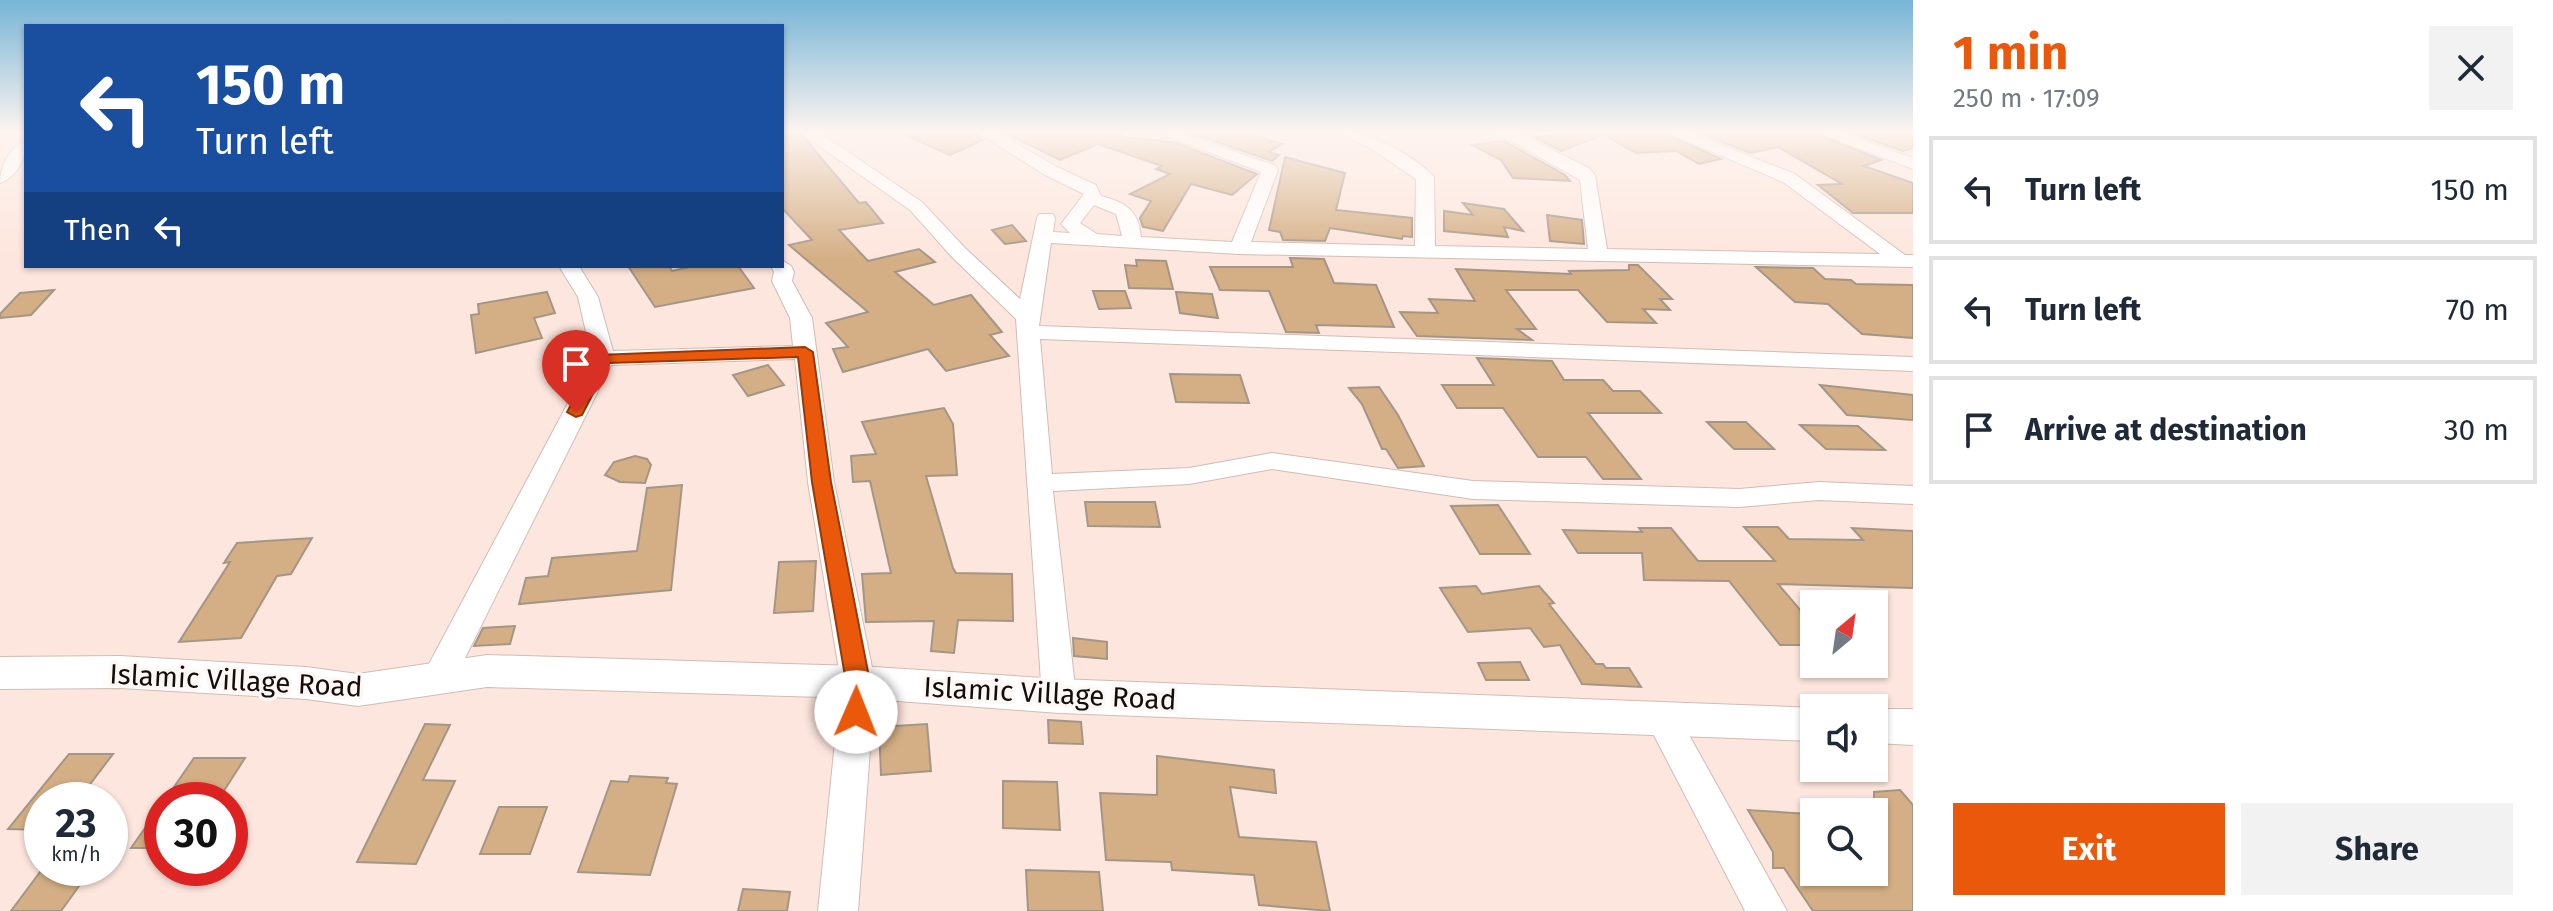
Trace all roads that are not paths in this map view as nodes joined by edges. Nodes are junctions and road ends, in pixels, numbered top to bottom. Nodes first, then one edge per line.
1 (868, 174) edge
2 (1057, 174) edge
3 (1269, 174) edge
4 (1421, 174) edge
5 (1584, 174) edge
6 (1778, 174) edge
7 (1091, 199) junction
8 (1091, 239) junction
9 (1132, 242) junction
10 (1239, 248) junction
11 (1425, 251) junction
12 (1598, 255) junction
13 (1907, 261) edge
14 (570, 268) edge
15 (782, 268) edge
16 (1028, 324) junction
17 (805, 352) junction
18 (603, 358) junction
19 (1913, 364) edge
20 (1039, 483) junction
21 (1913, 495) edge
22 (0, 673) edge
23 (439, 677) junction
24 (858, 682) junction
25 (1059, 696) junction
26 (1662, 718) junction
27 (1800, 723) edge
28 (1888, 726) edge
29 (1913, 727) edge
30 (838, 911) edge
31 (1767, 911) edge

1 - 16 street
2 - 7 street
3 - 10 street
4 - 11 street
5 - 12 street
6 - 13 street
7 - 8 street
7 - 9 street
8 - 9 street
8 - 16 street
9 - 10 street
10 - 11 street
11 - 12 street
12 - 13 street
14 - 18 street
15 - 17 street
16 - 19 street
16 - 20 street
17 - 18 street
17 - 24 street
18 - 23 street
20 - 21 street
20 - 25 street
22 - 23 street, Islamic Village Road
23 - 24 street, Islamic Village Road
24 - 25 street, Islamic Village Road
24 - 30 street
25 - 26 street, Islamic Village Road
26 - 27 street, Islamic Village Road
26 - 31 street
28 - 29 street

